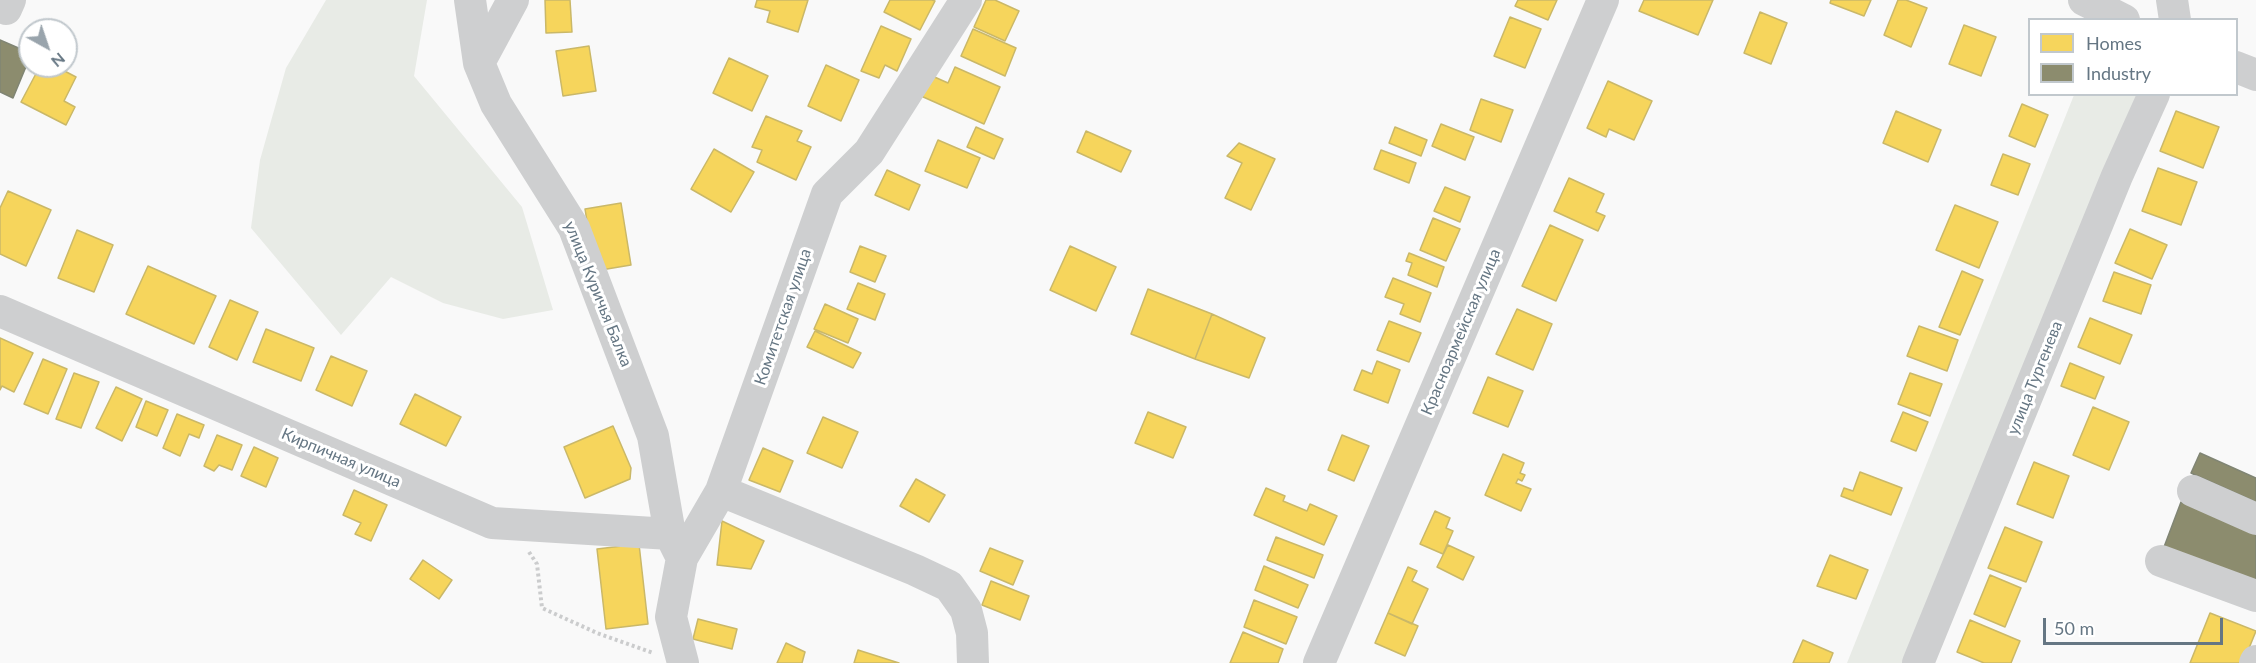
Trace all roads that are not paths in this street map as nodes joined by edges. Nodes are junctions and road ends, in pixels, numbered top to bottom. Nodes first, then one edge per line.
1 (470, 0) edge
2 (513, 0) edge
3 (966, 0) edge
4 (1603, 0) edge
5 (2084, 0) edge
6 (2172, 0) edge
7 (2120, 18) edge
8 (2175, 18) edge
9 (479, 63) junction
10 (2238, 68) edge
11 (2256, 75) edge
12 (2153, 96) edge
13 (0, 311) edge
14 (721, 491) junction
15 (2193, 491) dead end
16 (2256, 519) edge
17 (676, 546) junction
18 (2160, 561) dead end
19 (2256, 596) edge
20 (670, 659) edge
21 (973, 663) edge
22 (1319, 663) edge
23 (1918, 663) edge

1 - 9 street, улица Куричья Балка
2 - 9 street
3 - 14 street, Комитетская улица
4 - 22 street, Красноармейская улица
5 - 7 street
6 - 8 street
9 - 17 street, улица Куричья Балка
10 - 11 street
12 - 23 street, улица Тургенева
13 - 17 street, Кирпичная улица
14 - 17 street, Комитетская улица
14 - 21 street
15 - 16 street
17 - 20 street, Комитетская улица
18 - 19 street

